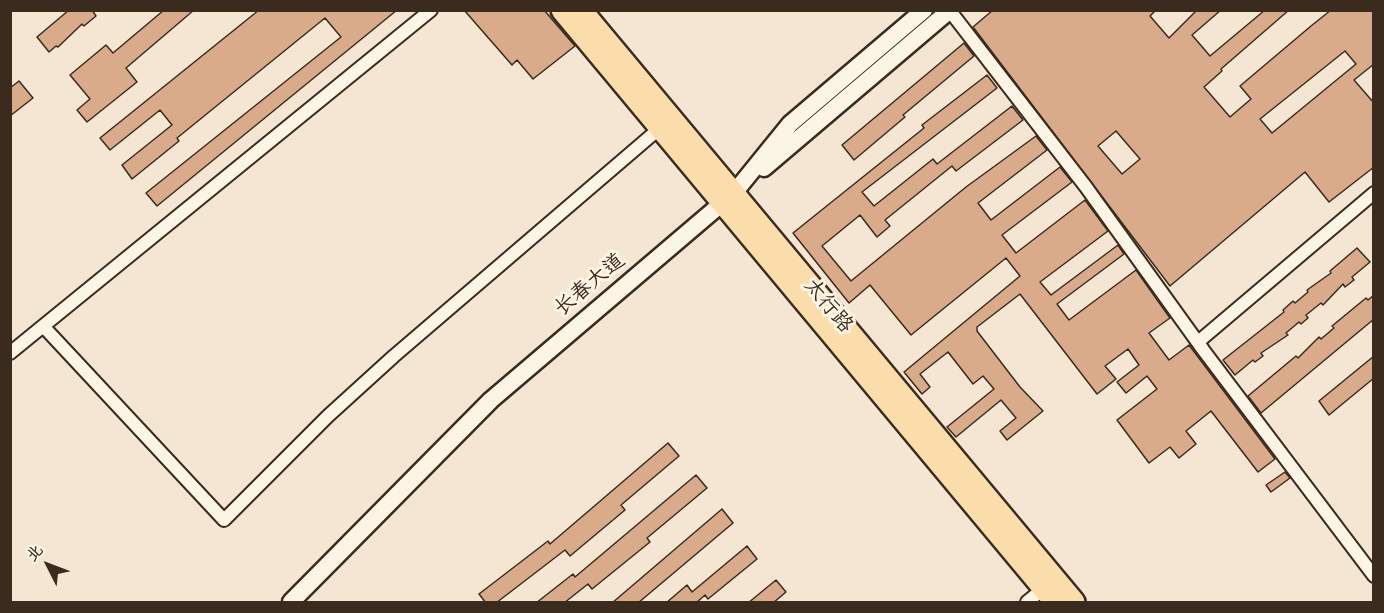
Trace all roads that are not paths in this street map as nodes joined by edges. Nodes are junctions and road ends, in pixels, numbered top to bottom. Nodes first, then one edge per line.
1 (431, 10) edge
2 (562, 10) edge
3 (581, 10) edge
4 (924, 10) edge
5 (950, 11) edge
6 (660, 128) junction
7 (1374, 193) edge
8 (728, 198) junction
9 (43, 326) junction
10 (1198, 342) junction
11 (10, 353) edge
12 (1374, 576) edge
13 (1042, 598) edge
14 (291, 603) edge
15 (1074, 603) edge

1 - 9 street
2 - 6 highway, 太行路
3 - 8 highway, 太行路
4 - 8 main road, 长春大道
5 - 8 main road
5 - 10 street
6 - 8 highway, 太行路
6 - 9 street
7 - 10 street
8 - 13 highway, 太行路
8 - 14 main road, 长春大道
8 - 15 highway, 太行路
9 - 11 street
10 - 12 street

